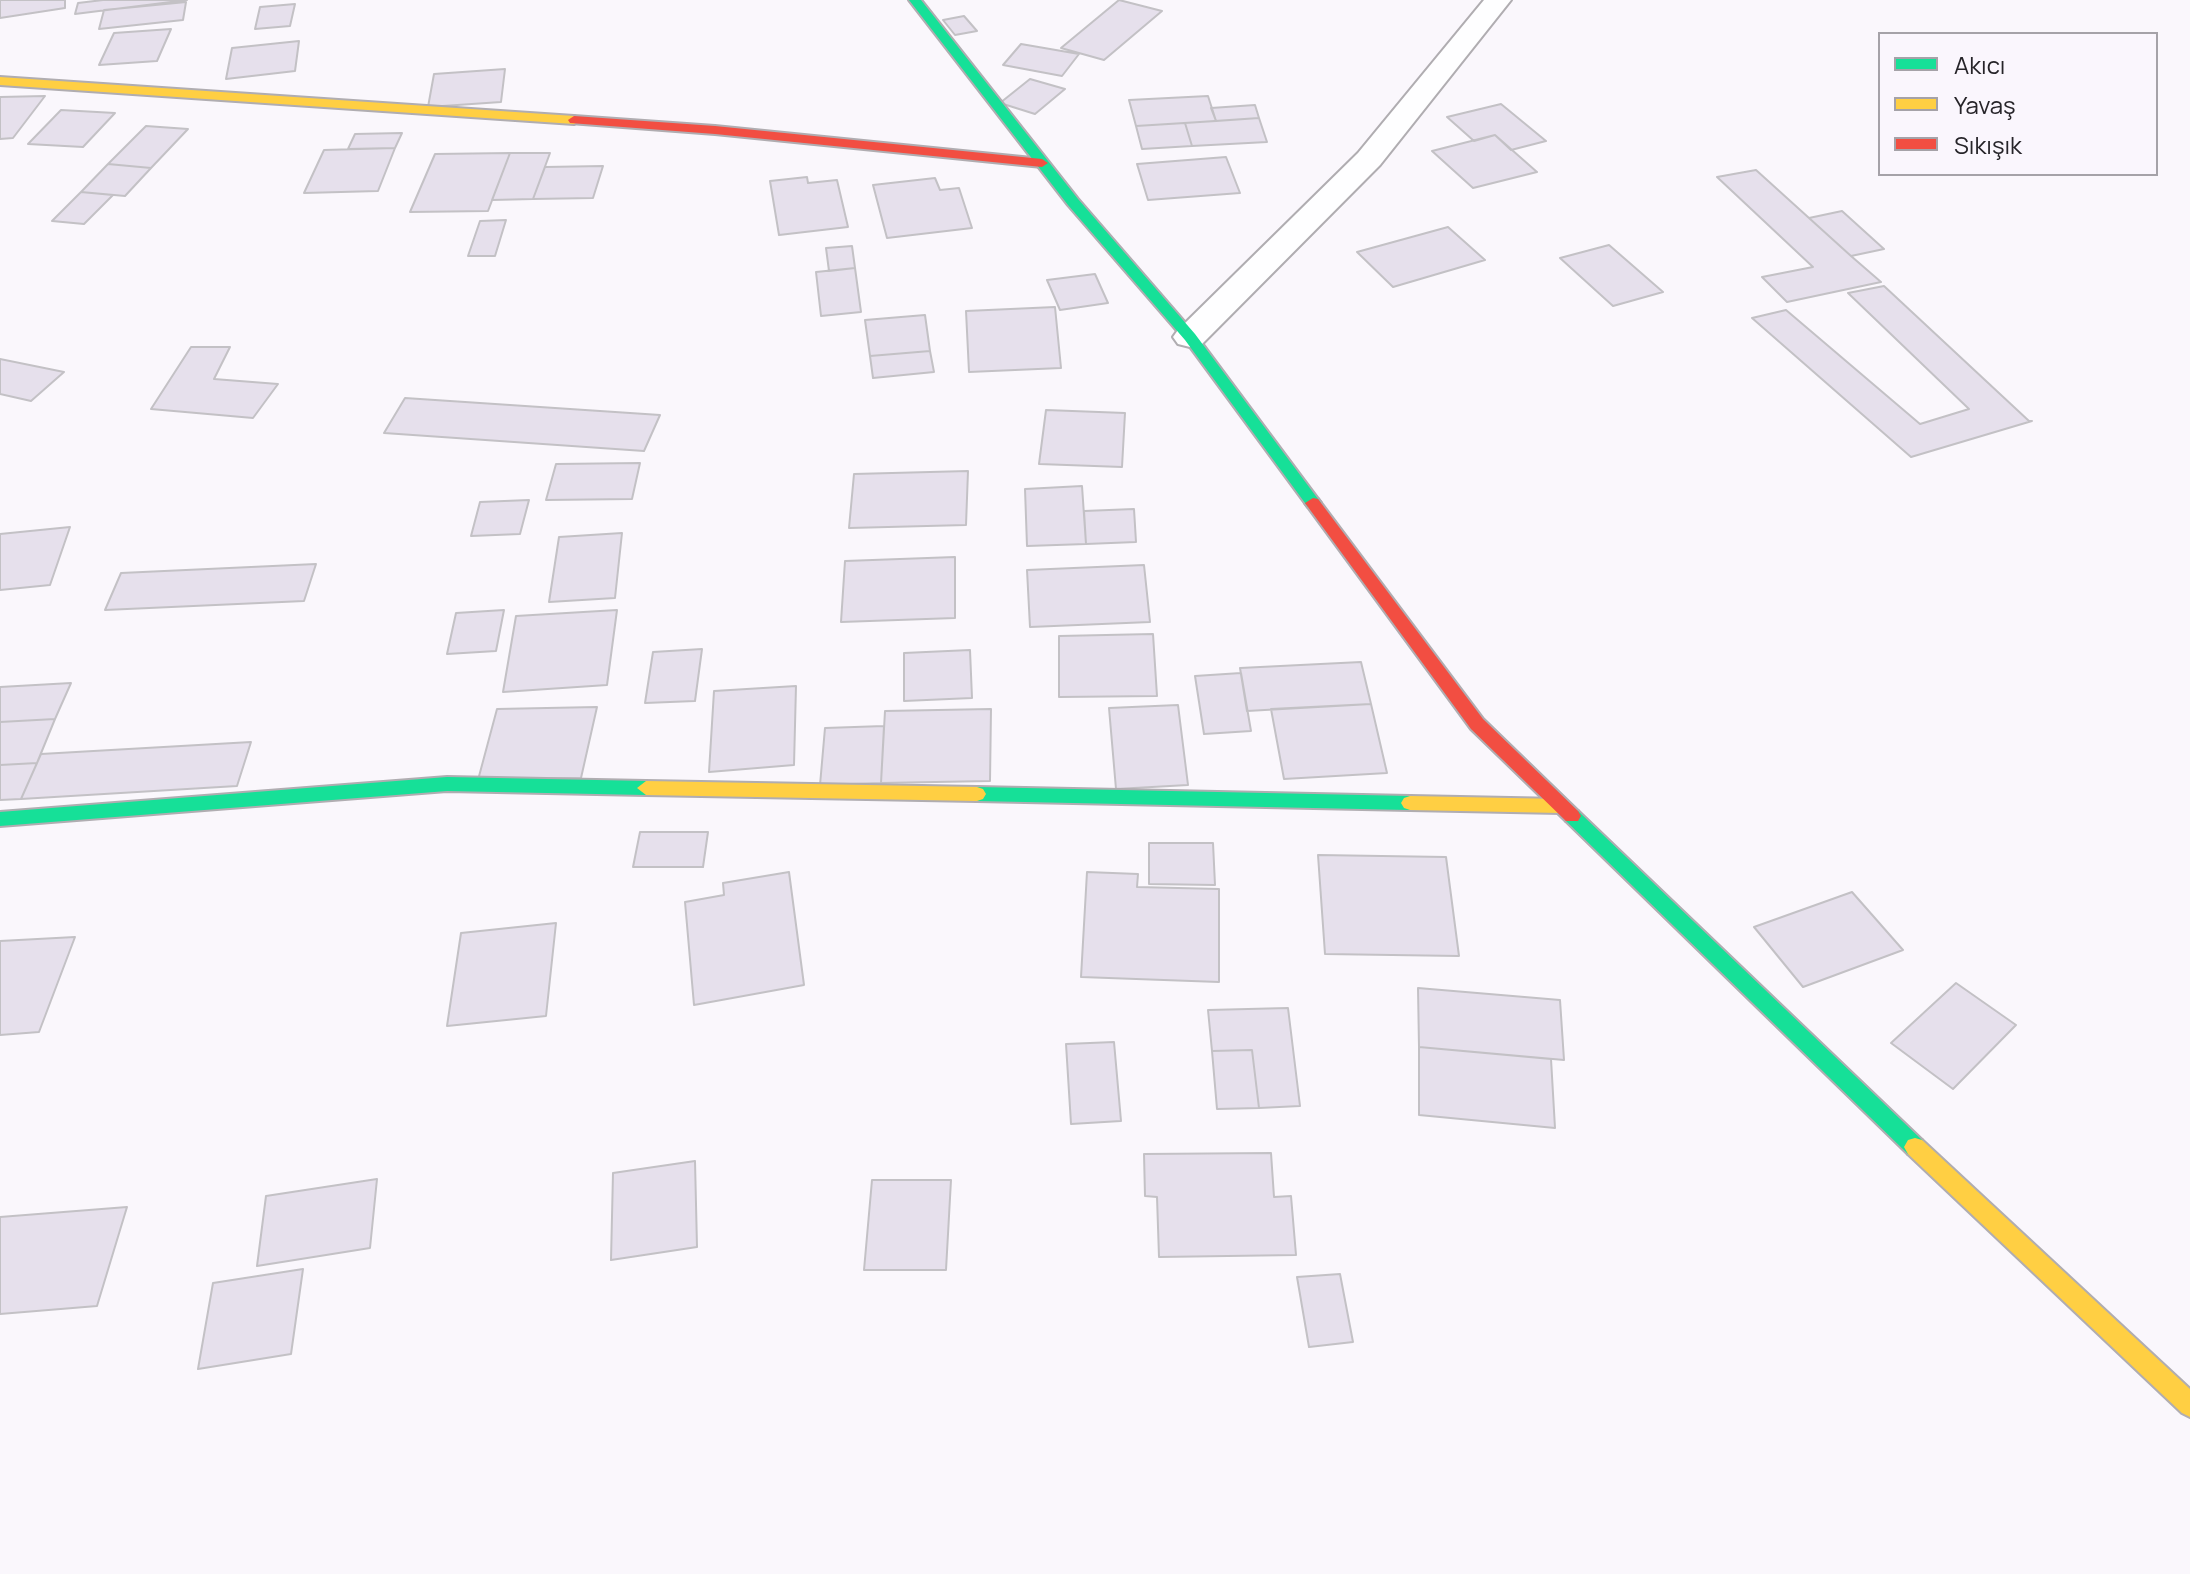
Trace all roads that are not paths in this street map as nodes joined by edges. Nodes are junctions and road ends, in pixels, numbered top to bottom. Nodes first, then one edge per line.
1 (915, 0) edge
2 (1498, 0) edge
3 (0, 81) edge
4 (1042, 163) junction
5 (1190, 337) junction
6 (1561, 806) junction
7 (0, 819) edge
8 (2190, 1405) edge

1 - 4 street
2 - 5 street
3 - 4 street
4 - 5 street
5 - 6 street
6 - 7 street
6 - 8 street

